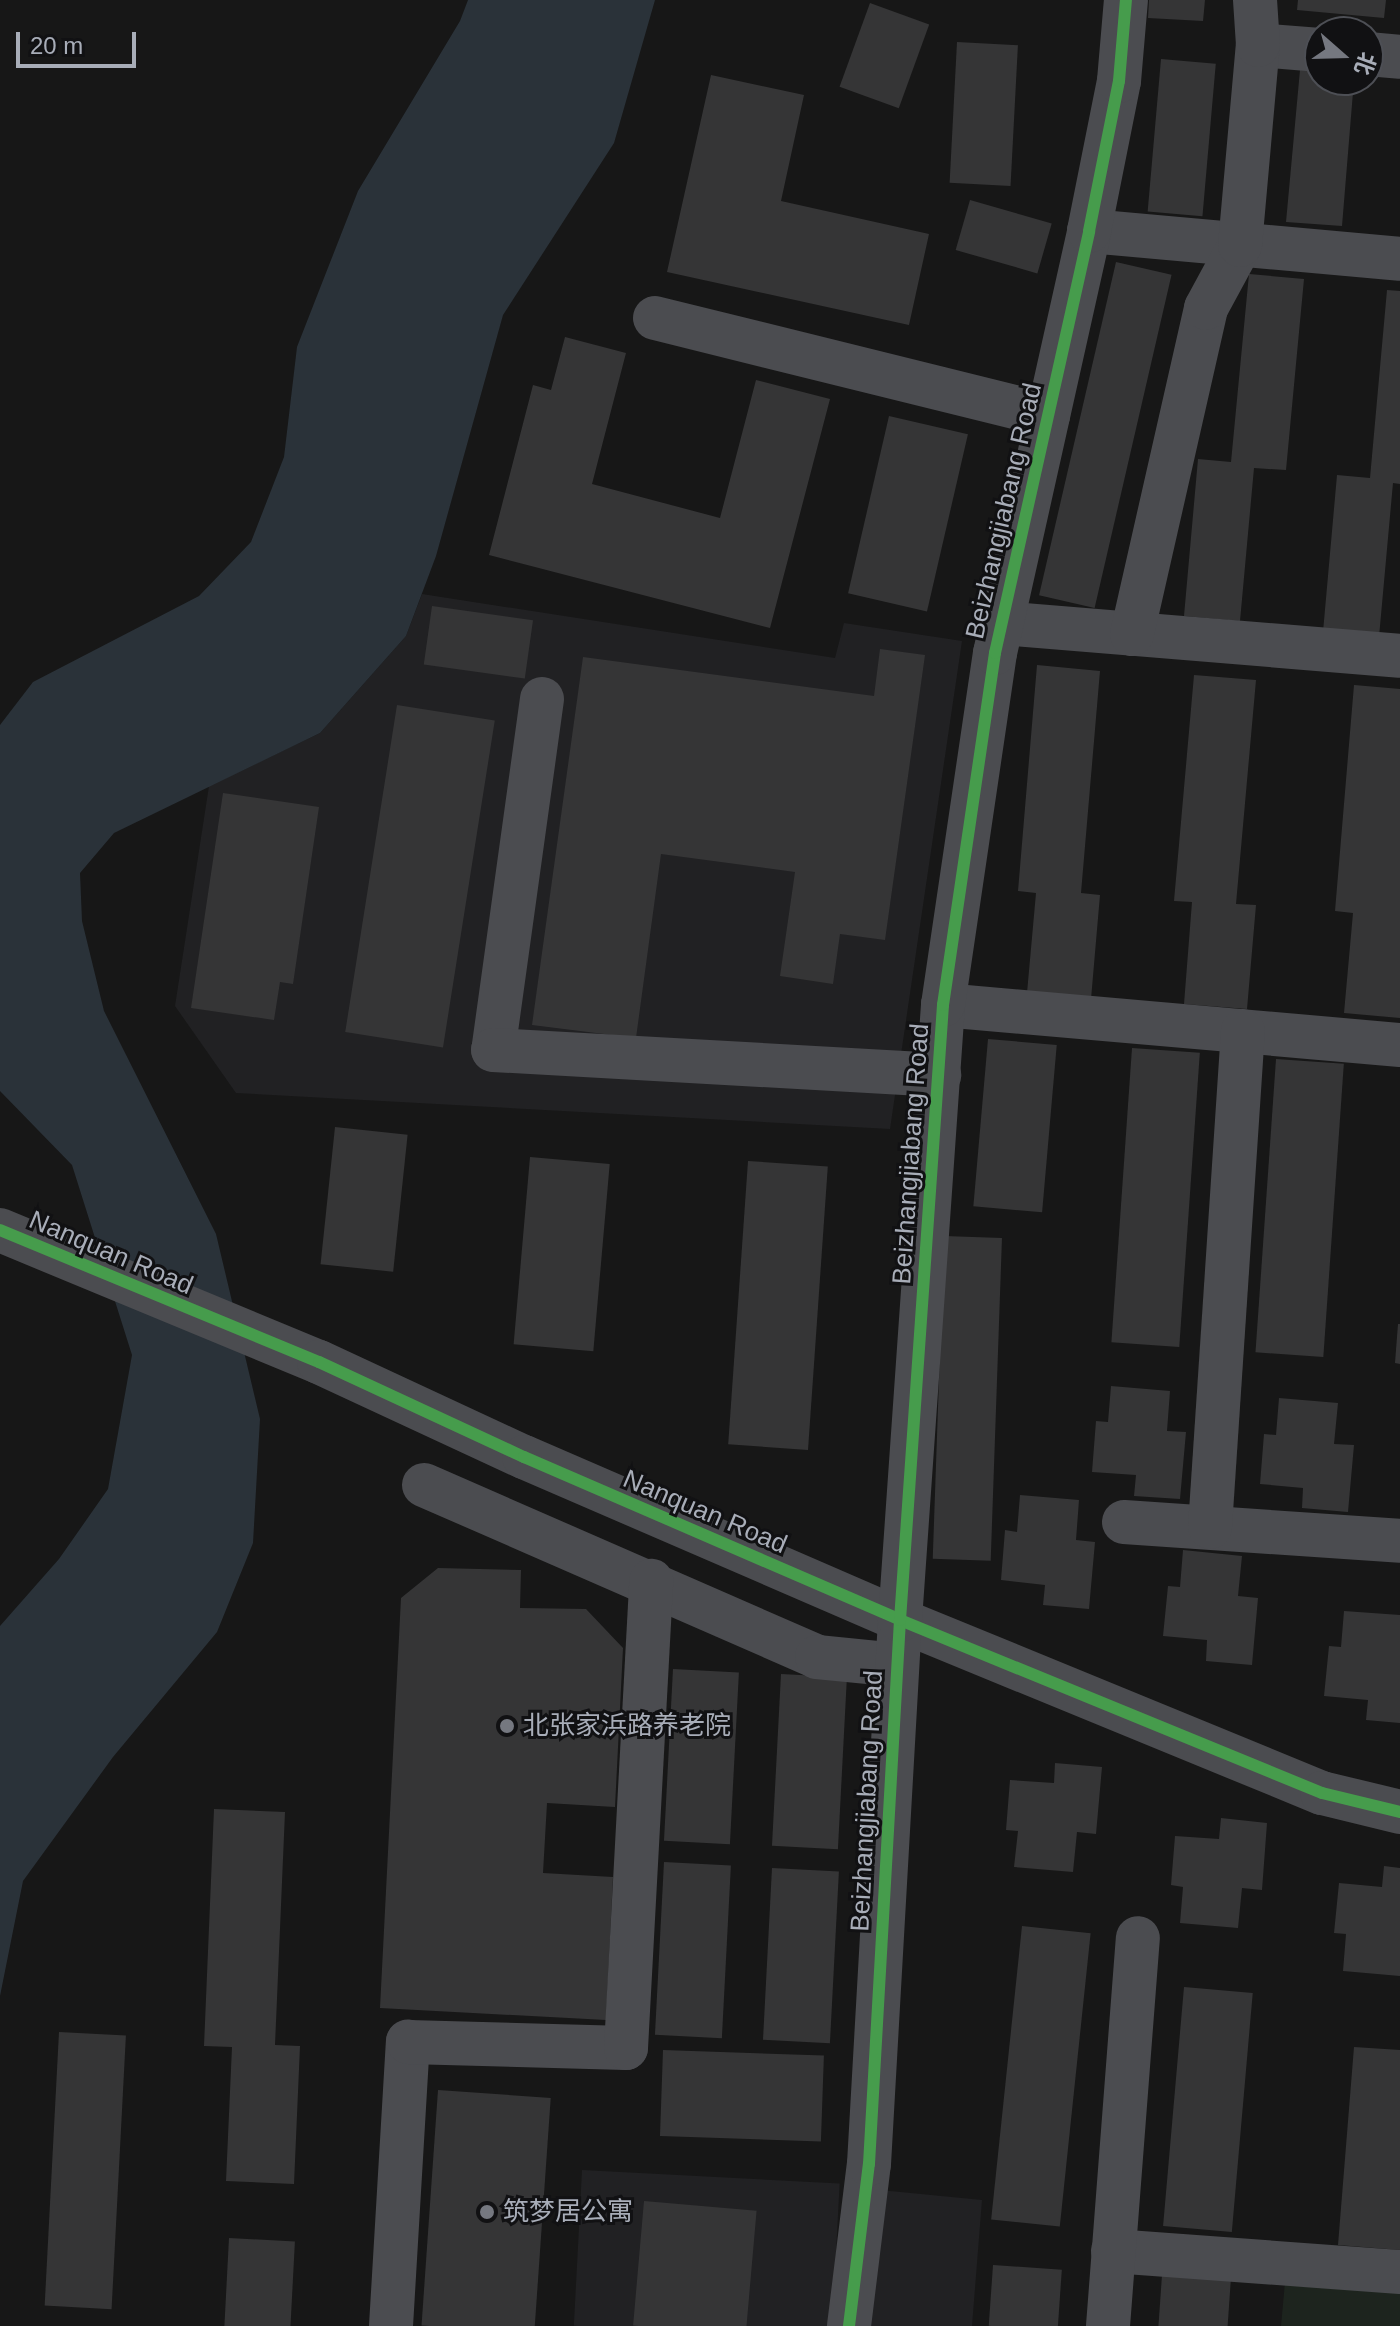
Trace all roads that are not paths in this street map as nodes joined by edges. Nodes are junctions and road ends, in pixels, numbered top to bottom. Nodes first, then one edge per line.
1 (1126, 0) edge
2 (1255, 0) edge
3 (1258, 45) junction
4 (1304, 49) edge
5 (1089, 231) junction
6 (1240, 245) junction
7 (1400, 259) edge
8 (655, 318) dead end
9 (1048, 415) junction
10 (1001, 623) junction
11 (1132, 634) junction
12 (1400, 656) edge
13 (542, 699) dead end
14 (943, 1005) junction
15 (1243, 1031) junction
16 (1400, 1045) edge
17 (939, 1075) junction
18 (0, 1230) edge
19 (424, 1485) dead end
20 (1124, 1522) dead end
21 (1210, 1527) junction
22 (1400, 1541) edge
23 (651, 1581) junction
24 (900, 1620) junction
25 (897, 1665) junction
26 (1400, 1812) edge
27 (1138, 1938) dead end
28 (1113, 2251) junction
29 (1400, 2272) edge
30 (391, 2326) edge
31 (849, 2326) edge
32 (1108, 2326) edge

1 - 5 street, Beizhangjiabang Road
2 - 3 street
3 - 4 street
3 - 6 street
5 - 6 street
5 - 9 street, Beizhangjiabang Road
6 - 7 street
6 - 11 street
8 - 9 street
9 - 10 street, Beizhangjiabang Road
10 - 11 street
10 - 14 street, Beizhangjiabang Road
11 - 12 street
13 - 17 street
14 - 15 street
14 - 17 street, Beizhangjiabang Road
15 - 16 street
15 - 21 street
17 - 24 street, Beizhangjiabang Road
18 - 24 street, Nanquan Road
19 - 23 street
20 - 21 street
21 - 22 street
23 - 25 street
23 - 30 street
24 - 25 street, Beizhangjiabang Road
24 - 26 street, Nanquan Road
25 - 31 street, Beizhangjiabang Road
27 - 28 street
28 - 29 street
28 - 32 street

